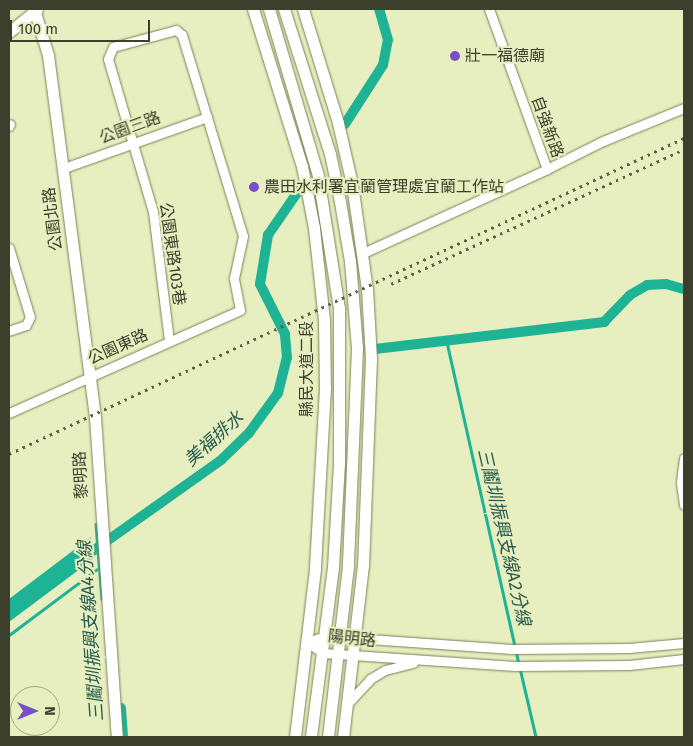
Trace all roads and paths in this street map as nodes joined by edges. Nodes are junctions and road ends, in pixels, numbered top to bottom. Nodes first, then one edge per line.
1 (35, 9) edge
2 (253, 9) edge
3 (269, 9) edge
4 (284, 9) edge
5 (302, 9) edge
6 (490, 9) edge
7 (9, 32) edge
8 (312, 38) junction
9 (309, 84) junction
10 (684, 108) edge
11 (207, 117) junction
12 (293, 136) junction
13 (133, 143) junction
14 (314, 160) junction
15 (64, 168) junction
16 (547, 170) junction
17 (9, 248) edge
18 (363, 253) junction
19 (9, 331) edge
20 (169, 340) junction
21 (89, 376) junction
22 (9, 413) edge
23 (95, 426) joint
24 (684, 458) edge
25 (684, 505) edge
26 (326, 636) junction
27 (341, 638) junction
28 (355, 639) junction
29 (307, 642) junction
30 (684, 643) edge
31 (323, 653) junction
32 (339, 654) junction
33 (353, 655) junction
34 (684, 659) edge
35 (436, 662) junction
36 (348, 703) junction
37 (116, 737) edge
38 (295, 737) edge
39 (311, 737) edge
40 (328, 737) edge
41 (343, 737) edge

1 - 7 street
1 - 15 street, 公園北路
2 - 12 street, 縣民大道二段
3 - 14 street, 縣民大道二段
4 - 9 street
5 - 8 street
6 - 16 street, 自強新路
8 - 9 street
8 - 18 street
9 - 27 street
10 - 16 street, 自強新路
11 - 13 street, 公園三路
11 - 13 street, 公園東路103巷
11 - 20 street, 公園東路
12 - 14 street
12 - 29 street, 縣民大道二段
13 - 15 street, 公園三路
13 - 20 street, 公園東路103巷
14 - 26 street, 縣民大道二段
15 - 21 street, 公園北路
16 - 18 street
17 - 19 street
18 - 28 street
20 - 21 street, 公園東路
21 - 22 street, 公園東路
21 - 23 street, 公園北路
23 - 37 street, 黎明路
24 - 25 street
26 - 27 street, 陽明路
26 - 29 street, 陽明路
26 - 31 street, 縣民大道二段
27 - 28 street, 陽明路
27 - 32 street
28 - 30 street, 陽明路
28 - 33 street
29 - 31 street, 陽明路
29 - 38 street, 縣民大道二段
31 - 32 street, 陽明路
31 - 39 street, 縣民大道二段
32 - 33 street, 陽明路
32 - 40 street
33 - 35 street, 陽明路
33 - 36 street
34 - 35 street, 陽明路
35 - 36 street
36 - 41 street

